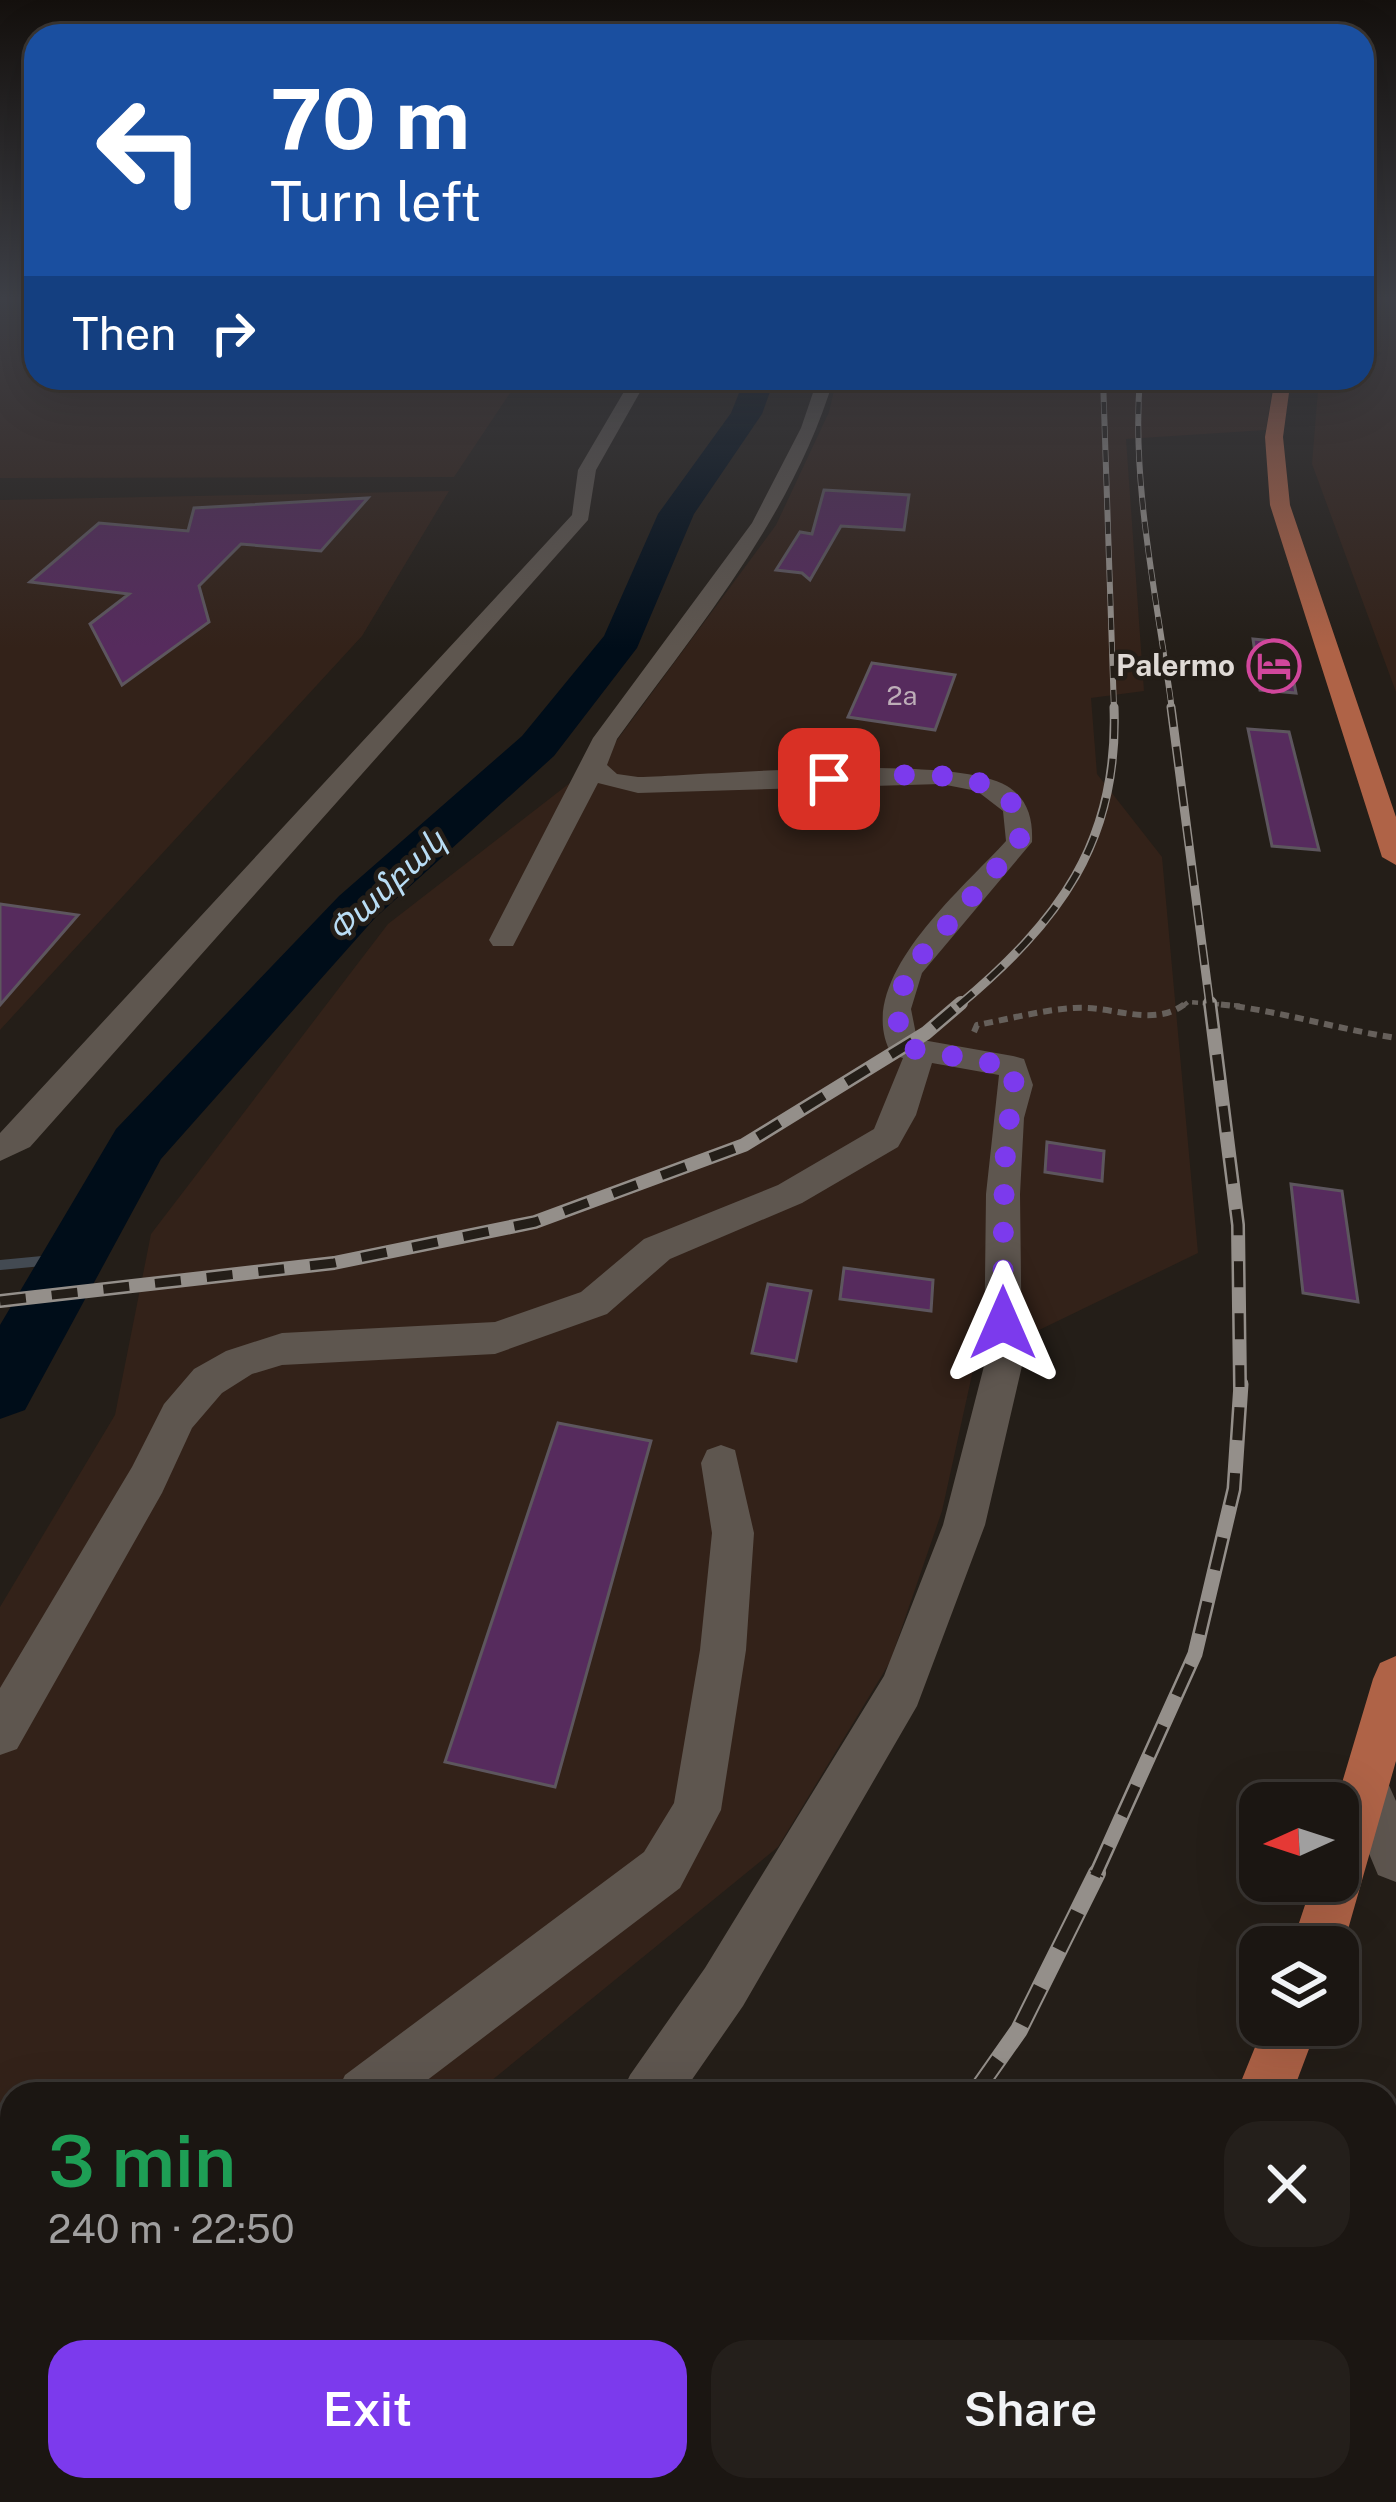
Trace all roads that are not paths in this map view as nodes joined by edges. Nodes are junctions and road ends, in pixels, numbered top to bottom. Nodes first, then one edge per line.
1 (619, 415) edge
2 (812, 415) edge
3 (1277, 415) edge
4 (595, 766) junction
5 (1396, 857) edge
6 (503, 940) dead end
7 (921, 1054) junction
8 (0, 1149) edge
9 (721, 1463) dead end
10 (1396, 1679) edge
11 (0, 1732) edge
12 (1366, 1789) junction
13 (1359, 1812) edge
14 (1396, 1857) edge
15 (1283, 2046) edge
16 (380, 2082) edge
17 (657, 2082) edge
18 (1269, 2082) edge

1 - 8 street
2 - 4 street
3 - 5 main road
4 - 6 street
4 - 7 street
7 - 11 street
7 - 17 street
9 - 16 street
10 - 12 main road
12 - 13 main road
12 - 14 street
15 - 18 main road

